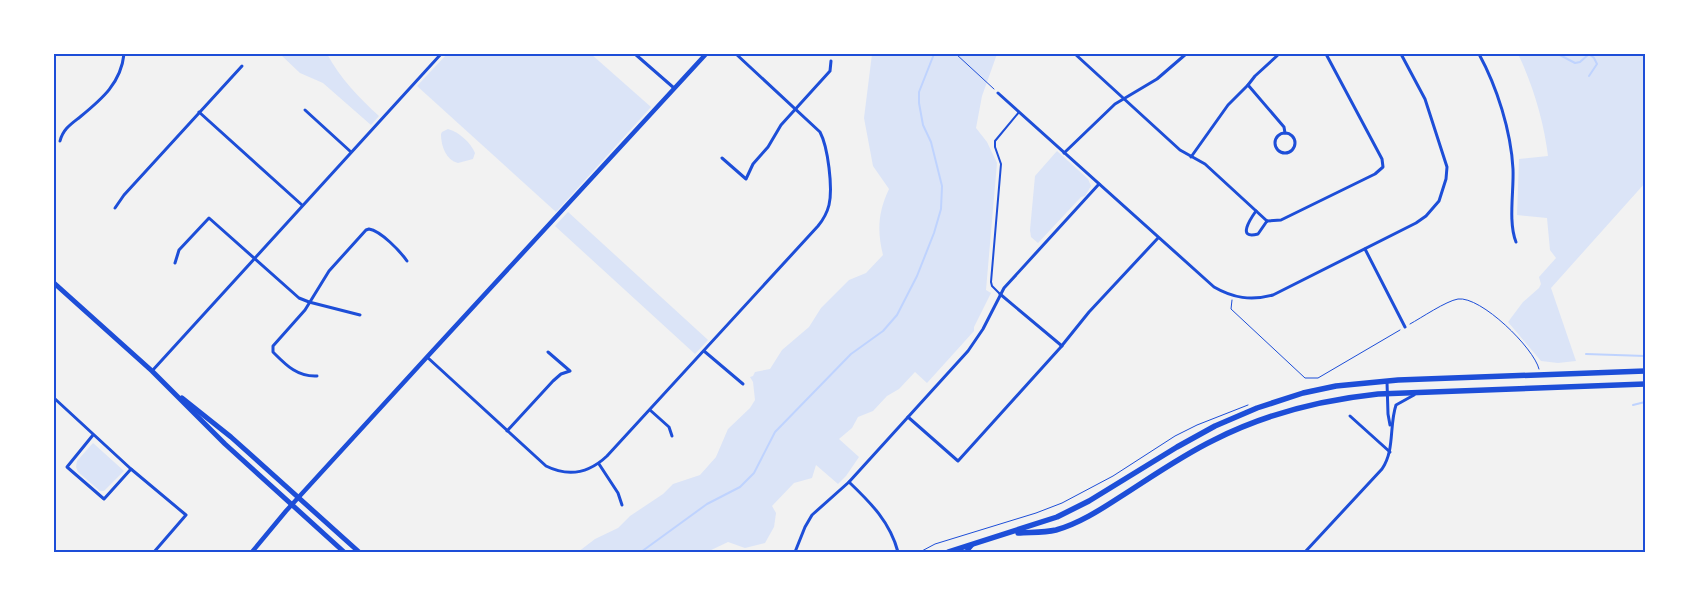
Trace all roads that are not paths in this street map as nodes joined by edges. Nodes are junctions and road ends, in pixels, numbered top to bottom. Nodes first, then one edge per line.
1 (124, 54) edge
2 (441, 54) edge
3 (636, 54) edge
4 (706, 54) edge
5 (736, 54) edge
6 (1075, 54) edge
7 (1186, 54) edge
8 (1279, 54) edge
9 (1326, 54) edge
10 (1401, 54) edge
11 (1479, 54) edge
12 (831, 61) dead end
13 (242, 66) dead end
14 (1248, 85) junction
15 (674, 89) junction
16 (998, 94) dead end
17 (1123, 98) junction
18 (796, 108) junction
19 (305, 110) dead end
20 (199, 112) junction
21 (1019, 112) junction
22 (1285, 133) junction
23 (60, 140) dead end
24 (351, 152) junction
25 (1064, 153) junction
26 (1191, 157) junction
27 (722, 158) dead end
28 (1099, 184) junction
29 (302, 205) junction
30 (114, 208) dead end
31 (1256, 211) junction
32 (1267, 221) junction
33 (1158, 238) junction
34 (1516, 242) dead end
35 (1365, 249) junction
36 (255, 258) junction
37 (407, 261) dead end
38 (175, 263) dead end
39 (54, 283) edge
40 (1000, 294) junction
41 (309, 302) junction
42 (360, 315) dead end
43 (1404, 328) road end
44 (1062, 346) junction
45 (704, 350) junction
46 (548, 352) dead end
47 (427, 357) junction
48 (152, 371) junction
49 (1645, 371) edge
50 (317, 376) dead end
51 (1387, 381) junction
52 (743, 384) dead end
53 (1645, 384) edge
54 (173, 391) junction
55 (1388, 394) junction
56 (1416, 394) junction
57 (54, 398) edge
58 (650, 410) junction
59 (1350, 416) dead end
60 (908, 417) junction
61 (1390, 428) junction
62 (507, 431) junction
63 (93, 435) junction
64 (672, 436) dead end
65 (1390, 452) junction
66 (599, 464) junction
67 (131, 469) junction
68 (849, 482) junction
69 (299, 498) junction
70 (292, 505) junction
71 (622, 505) dead end
72 (1006, 534) junction
73 (972, 545) junction
74 (154, 552) edge
75 (252, 552) edge
76 (344, 552) edge
77 (359, 552) edge
78 (795, 552) edge
79 (898, 552) edge
80 (948, 552) edge
81 (966, 552) edge
82 (1305, 552) edge

1 - 23 street
2 - 24 street
3 - 15 street
4 - 15 street
5 - 18 street
6 - 17 street
7 - 17 street
8 - 14 street
9 - 32 street
10 - 35 street
11 - 34 street
12 - 18 street
13 - 20 street
14 - 22 street
14 - 26 street
15 - 47 street
16 - 21 street
17 - 25 street
17 - 26 street
18 - 27 street
18 - 45 street
19 - 24 street
20 - 29 street
20 - 30 street
21 - 25 street
21 - 40 lane
22 - 22 street
24 - 29 street
25 - 28 street
26 - 31 street
28 - 33 street
28 - 40 street
29 - 36 street
31 - 32 street
31 - 32 street
33 - 35 street
33 - 44 street
35 - 43 street
36 - 38 street
36 - 41 street
36 - 48 street
37 - 41 street
39 - 48 main road
40 - 44 street
40 - 60 street
41 - 42 street
41 - 50 street
44 - 60 street
45 - 52 street
45 - 58 street
46 - 62 street
47 - 62 street
47 - 69 street
48 - 54 main road
49 - 51 main road
51 - 55 street
51 - 72 main road
53 - 56 main road
54 - 69 main road
54 - 70 main road
55 - 56 main road
55 - 61 street
55 - 72 main road
56 - 61 street
57 - 63 street
58 - 64 street
58 - 66 street
59 - 65 street
60 - 68 street
61 - 65 street
62 - 66 street
63 - 67 street
63 - 67 street
65 - 82 street
66 - 71 street
67 - 74 street
68 - 78 street
68 - 79 street
69 - 70 street
69 - 77 main road
70 - 75 street
70 - 76 main road
72 - 73 main road
73 - 80 main road
73 - 81 street

